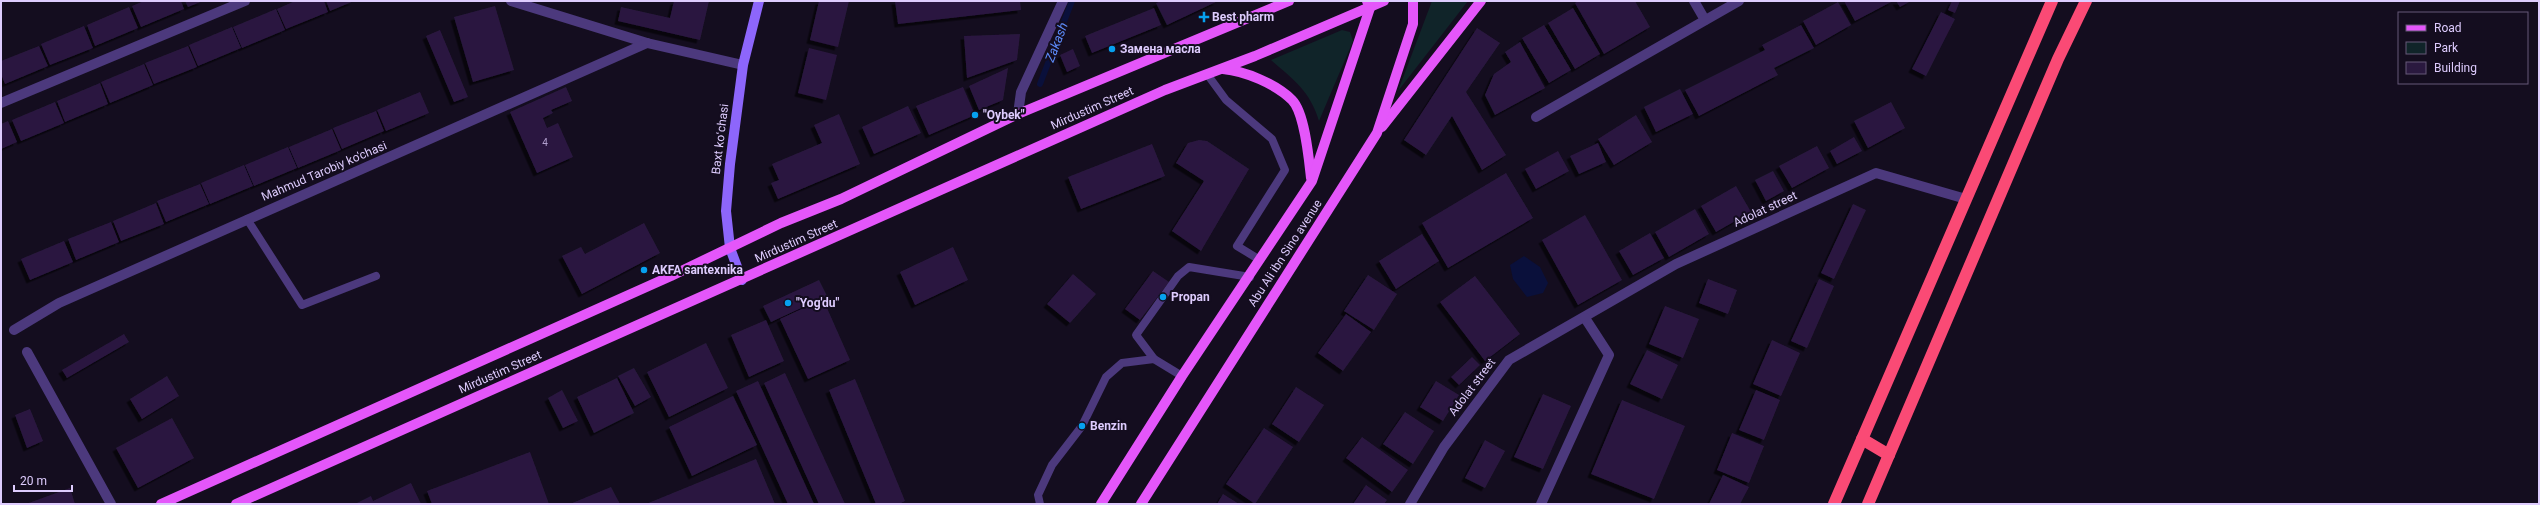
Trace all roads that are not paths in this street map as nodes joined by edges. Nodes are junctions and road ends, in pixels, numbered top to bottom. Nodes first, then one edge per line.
1 (245, 1) edge
2 (511, 1) edge
3 (758, 1) edge
4 (1063, 1) edge
5 (1289, 1) edge
6 (1384, 1) edge
7 (1413, 1) edge
8 (1481, 1) edge
9 (1694, 1) edge
10 (1739, 1) edge
11 (2052, 1) edge
12 (2086, 1) edge
13 (529, 3) edge
14 (1368, 4) edge
15 (1706, 20) junction
16 (647, 43) junction
17 (743, 65) junction
18 (1223, 69) junction
19 (1207, 74) junction
20 (1, 103) edge
21 (1018, 114) junction
22 (1536, 117) dead end
23 (1377, 133) junction
24 (1312, 180) junction
25 (1966, 199) junction
26 (248, 219) junction
27 (730, 248) junction
28 (1260, 260) junction
29 (376, 276) dead end
30 (1250, 277) junction
31 (742, 280) junction
32 (1585, 318) junction
33 (14, 330) dead end
34 (27, 352) dead end
35 (1154, 359) junction
36 (1182, 376) junction
37 (1862, 439) junction
38 (1889, 456) junction
39 (111, 504) edge
40 (161, 504) edge
41 (236, 504) edge
42 (1040, 504) edge
43 (1101, 504) edge
44 (1141, 504) edge
45 (1410, 504) edge
46 (1541, 504) edge
47 (1834, 504) edge
48 (1868, 504) edge

1 - 20 street
2 - 13 street
3 - 17 main road, Baxt koʻchasi
4 - 21 street
5 - 21 main road, Mirdustim Street
6 - 14 main road
7 - 23 main road, Abu Ali ibn Sino avenue
8 - 23 main road
9 - 15 street
10 - 15 street
11 - 25 highway
12 - 38 highway
13 - 16 street
14 - 18 main road, Mirdustim Street
14 - 24 main road, Abu Ali ibn Sino avenue
15 - 22 street
16 - 17 street
16 - 26 street, Mahmud Tarobiy ko'chasi
17 - 27 main road, Baxt koʻchasi
18 - 19 main road, Mirdustim Street
18 - 24 main road
19 - 28 lane
19 - 31 main road, Mirdustim Street
21 - 27 main road, Mirdustim Street
23 - 44 main road, Abu Ali ibn Sino avenue
24 - 28 main road, Abu Ali ibn Sino avenue
25 - 32 street, Adolat street
25 - 37 highway
26 - 29 lane
26 - 33 street, Mahmud Tarobiy ko'chasi
27 - 31 main road, Baxt koʻchasi
27 - 40 main road, Mirdustim Street
28 - 30 main road, Abu Ali ibn Sino avenue
30 - 35 lane
30 - 36 main road, Abu Ali ibn Sino avenue
31 - 41 main road, Mirdustim Street
32 - 45 street, Adolat street
32 - 46 street
34 - 39 street
35 - 36 lane
35 - 42 lane
36 - 43 main road, Abu Ali ibn Sino avenue
37 - 38 highway
37 - 47 highway
38 - 48 highway

